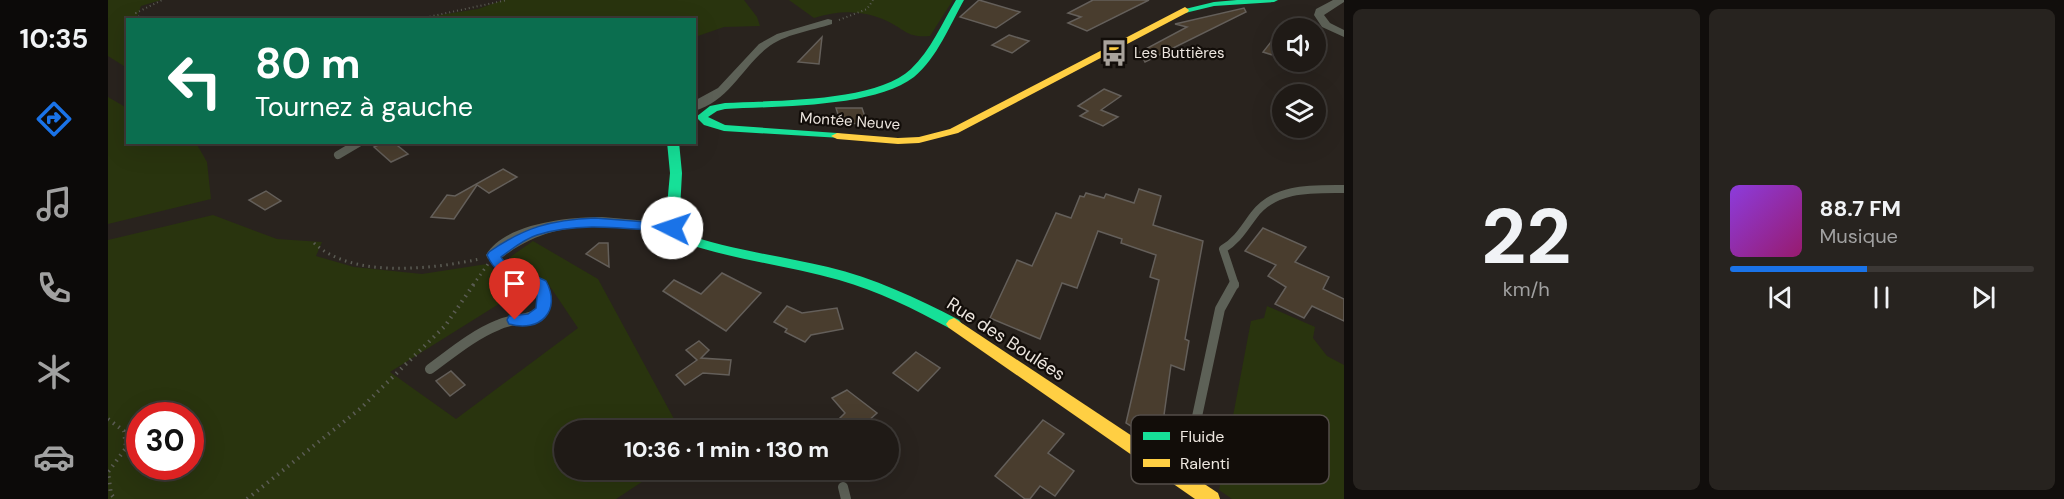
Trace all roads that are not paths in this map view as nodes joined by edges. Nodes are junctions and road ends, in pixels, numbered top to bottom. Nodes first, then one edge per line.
1 (960, 0) edge
2 (1275, 0) edge
3 (1341, 0) edge
4 (828, 22) road end
5 (1344, 34) edge
6 (698, 110) edge
7 (357, 144) edge
8 (673, 144) edge
9 (338, 155) dead end
10 (1344, 189) edge
11 (672, 228) junction
12 (494, 255) joint
13 (430, 369) dead end
14 (1197, 415) edge
15 (1131, 448) edge
16 (1182, 484) edge
17 (1199, 496) edge

1 - 6 street, Montée Neuve
2 - 6 street, Montée Neuve
3 - 5 street
4 - 6 street
7 - 9 lane
8 - 11 street
10 - 14 lane
11 - 12 street
11 - 15 street, Rue des Boulées
12 - 13 lane
16 - 17 street, Rue des Boulées

